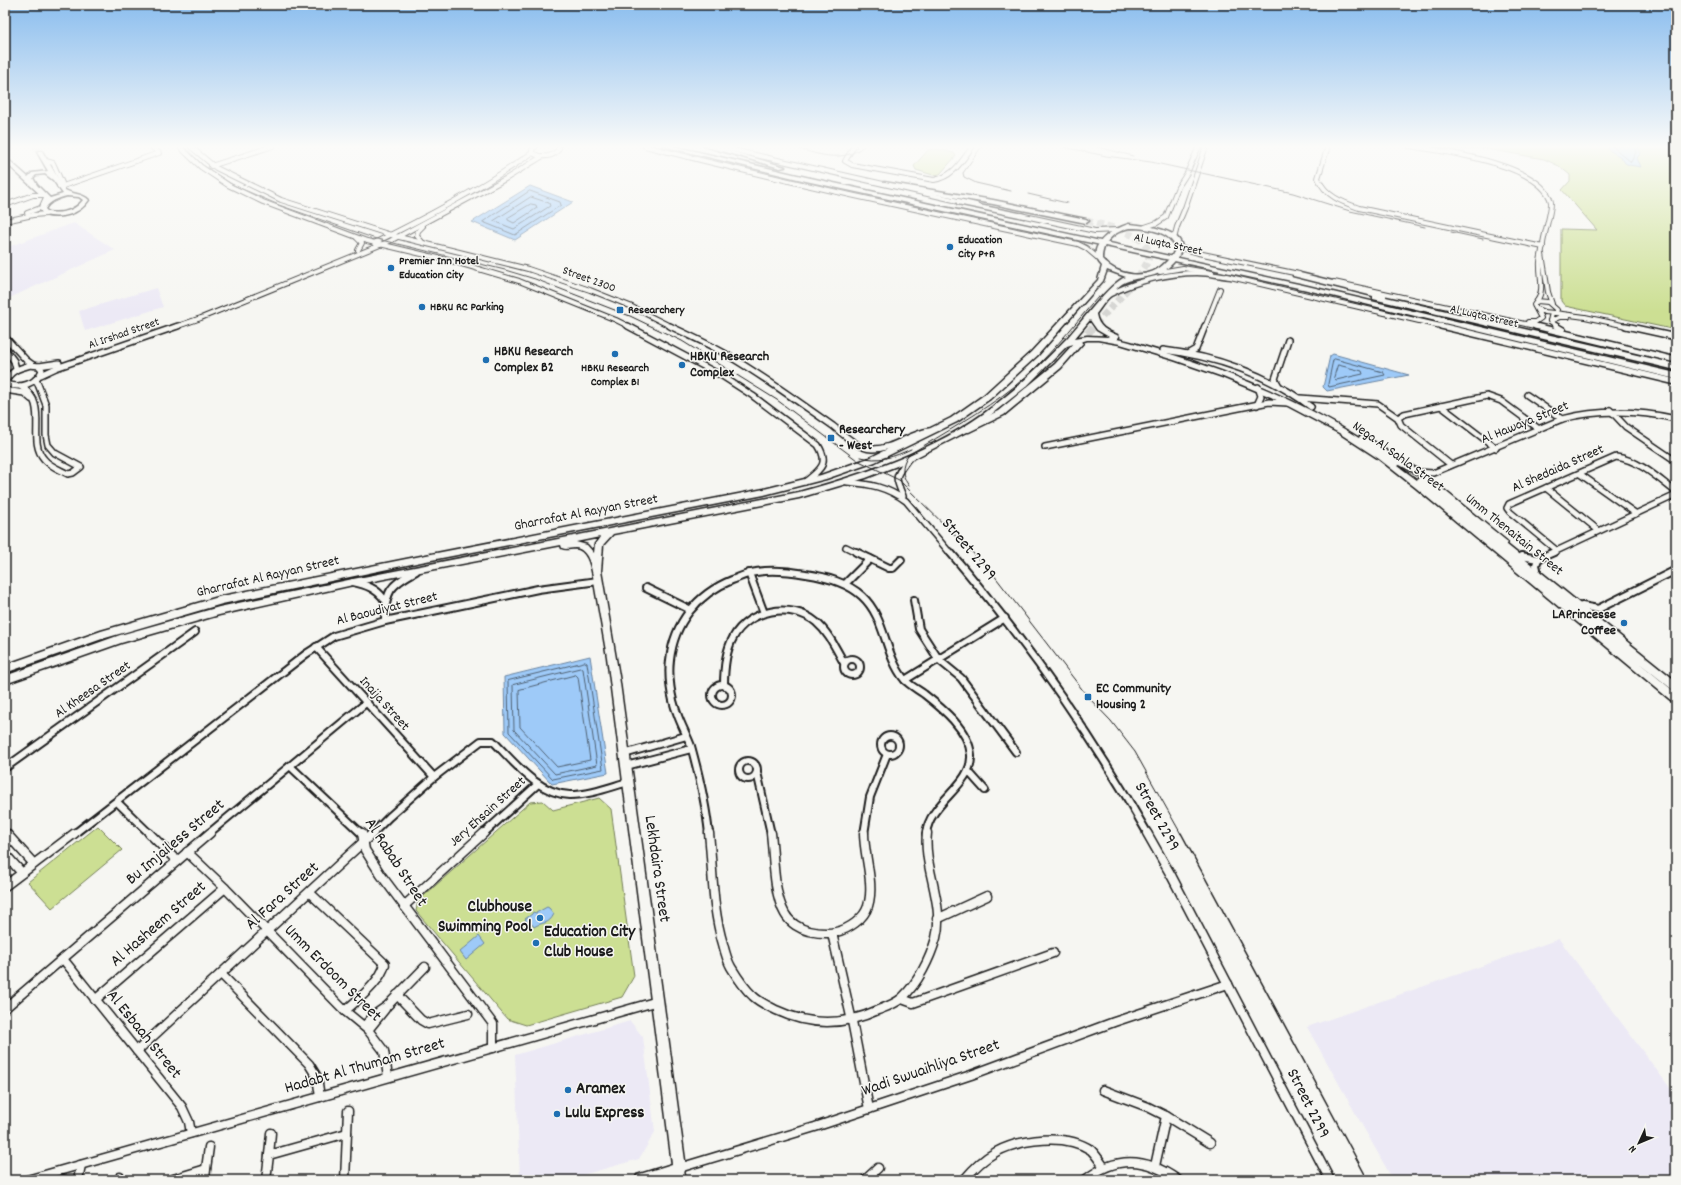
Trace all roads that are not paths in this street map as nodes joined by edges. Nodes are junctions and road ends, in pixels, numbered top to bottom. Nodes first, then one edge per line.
1 (15, 201) edge
2 (46, 201) edge
3 (50, 201) edge
4 (85, 201) edge
5 (262, 201) edge
6 (285, 201) edge
7 (454, 201) edge
8 (463, 201) edge
9 (879, 201) edge
10 (913, 201) edge
11 (925, 201) edge
12 (939, 201) edge
13 (960, 201) edge
14 (989, 201) edge
15 (1172, 201) edge
16 (1187, 201) edge
17 (1340, 201) edge
18 (1550, 201) edge
19 (5, 205) edge
20 (44, 205) junction
21 (46, 214) junction
22 (1024, 216) junction
23 (433, 218) junction
24 (5, 220) edge
25 (1086, 221) tunnel mouth
26 (1145, 227) junction
27 (1012, 230) junction
28 (1117, 230) junction
29 (391, 235) junction
30 (356, 237) junction
31 (398, 237) junction
32 (1174, 239) junction
33 (1105, 241) junction
34 (374, 243) junction
35 (424, 244) junction
36 (381, 245) junction
37 (1543, 247) junction
38 (358, 250) junction
39 (1176, 253) junction
40 (1542, 254) junction
41 (1099, 260) junction
42 (1105, 266) junction
43 (324, 268) junction
44 (1540, 269) junction
45 (1546, 271) junction
46 (1160, 272) junction
47 (1296, 274) junction
48 (1136, 276) junction
49 (1231, 278) junction
50 (1540, 278) junction
51 (1547, 279) junction
52 (1220, 289) dead end
53 (1299, 293) junction
54 (1108, 295) junction
55 (1537, 301) junction
56 (1553, 305) junction
57 (1422, 307) junction
58 (1537, 309) junction
59 (214, 312) junction
60 (1407, 312) junction
61 (1553, 313) junction
62 (1092, 314) junction
63 (1580, 316) junction
64 (1585, 317) junction
65 (1514, 321) junction
66 (1550, 321) junction
67 (1099, 329) junction
68 (5, 337) edge
69 (1583, 337) junction
70 (1676, 337) edge
71 (1288, 340) dead end
72 (1121, 342) junction
73 (1079, 343) tunnel mouth
74 (5, 349) edge
75 (1196, 349) junction
76 (1163, 350) junction
77 (1608, 350) junction
78 (1058, 352) junction
79 (1189, 353) junction
80 (1200, 356) junction
81 (1676, 360) edge
82 (1676, 363) edge
83 (37, 366) junction
84 (1676, 367) edge
85 (16, 370) junction
86 (41, 375) junction
87 (1676, 376) edge
88 (6, 377) edge
89 (36, 379) junction
90 (1275, 379) junction
91 (1266, 381) junction
92 (1676, 382) edge
93 (7, 385) edge
94 (20, 386) junction
95 (1258, 387) junction
96 (1279, 387) junction
97 (5, 390) edge
98 (1527, 395) dead end
99 (1300, 398) junction
100 (32, 400) junction
101 (1291, 403) junction
102 (1257, 405) junction
103 (1441, 406) junction
104 (1311, 407) junction
105 (1610, 410) junction
106 (1398, 418) junction
107 (1562, 419) junction
108 (1676, 419) edge
109 (1539, 429) junction
110 (966, 430) junction
111 (932, 431) junction
112 (1045, 447) dead end
113 (1496, 448) junction
114 (1392, 458) junction
115 (908, 459) junction
116 (1676, 462) edge
117 (1452, 465) junction
118 (1418, 472) junction
119 (1433, 473) junction
120 (1580, 474) junction
121 (1429, 481) junction
122 (805, 482) junction
123 (847, 482) junction
124 (1546, 488) junction
125 (1676, 492) edge
126 (1676, 495) edge
127 (906, 501) junction
128 (1635, 513) junction
129 (1598, 530) junction
130 (612, 531) junction
131 (599, 544) junction
132 (583, 547) junction
133 (846, 547) dead end
134 (1556, 550) junction
135 (500, 554) junction
136 (1521, 556) junction
137 (870, 559) junction
138 (1538, 559) junction
139 (901, 560) dead end
140 (419, 569) junction
141 (1537, 569) junction
142 (1676, 571) edge
143 (748, 573) junction
144 (597, 578) junction
145 (353, 582) junction
146 (845, 584) junction
147 (646, 588) dead end
148 (384, 599) junction
149 (914, 600) dead end
150 (1582, 606) junction
151 (688, 609) junction
152 (1598, 609) junction
153 (764, 613) junction
154 (1596, 617) junction
155 (1005, 618) junction
156 (385, 621) junction
157 (195, 632) dead end
158 (1615, 638) junction
159 (316, 647) junction
160 (939, 660) junction
161 (846, 662) dead end
162 (5, 669) edge
163 (724, 677) junction
164 (5, 680) edge
165 (905, 680) junction
166 (724, 686) junction
167 (716, 687) junction
168 (1676, 687) edge
169 (1676, 699) edge
170 (367, 702) junction
171 (686, 736) junction
172 (691, 748) junction
173 (644, 749) junction
174 (1016, 752) dead end
175 (624, 754) junction
176 (887, 754) dead end
177 (646, 760) junction
178 (290, 766) junction
179 (626, 766) junction
180 (5, 768) edge
181 (968, 771) junction
182 (757, 772) junction
183 (434, 777) junction
184 (750, 779) junction
185 (628, 782) junction
186 (538, 784) junction
187 (760, 786) junction
188 (985, 790) dead end
189 (117, 802) junction
190 (5, 832) edge
191 (363, 844) junction
192 (187, 852) junction
193 (5, 854) edge
194 (177, 861) junction
195 (34, 864) junction
196 (22, 873) junction
197 (5, 886) edge
198 (225, 888) junction
199 (310, 893) junction
200 (987, 896) dead end
201 (404, 906) junction
202 (937, 919) junction
203 (268, 931) junction
204 (832, 933) junction
205 (1053, 953) dead end
206 (63, 959) junction
207 (425, 967) dead end
208 (221, 974) junction
209 (1228, 984) junction
210 (397, 995) junction
211 (902, 999) junction
212 (95, 1000) junction
213 (658, 1001) junction
214 (5, 1008) edge
215 (345, 1011) junction
216 (468, 1014) dead end
217 (852, 1021) junction
218 (366, 1028) junction
219 (493, 1048) junction
220 (137, 1051) junction
221 (388, 1077) junction
222 (1103, 1090) dead end
223 (320, 1096) junction
224 (869, 1109) junction
225 (348, 1111) dead end
226 (1166, 1116) junction
227 (190, 1133) junction
228 (270, 1133) dead end
229 (347, 1133) junction
230 (1210, 1143) dead end
231 (209, 1147) dead end
232 (269, 1155) junction
233 (81, 1165) junction
234 (1155, 1166) junction
235 (1104, 1167) junction
236 (878, 1168) dead end
237 (206, 1170) junction
238 (680, 1174) edge
239 (27, 1180) edge
240 (78, 1180) edge
241 (170, 1180) edge
242 (205, 1180) edge
243 (266, 1180) edge
244 (345, 1180) edge
245 (642, 1180) edge
246 (865, 1180) edge
247 (964, 1180) edge
248 (1085, 1180) edge
249 (1178, 1180) edge
250 (1330, 1180) edge

1 - 19 street
2 - 20 main road
3 - 20 main road
4 - 21 main road
5 - 30 street, Street 2300
6 - 29 street, Street 2300
7 - 29 street, Al Irshad Street
8 - 23 street, Al Irshad Street
9 - 27 street, Al Luqta Street
10 - 27 main road
11 - 33 main road, Al Luqta Street
12 - 22 main road
13 - 22 street, Al Luqta Street
14 - 25 main road
15 - 26 street
16 - 32 street
17 - 37 street
18 - 37 street
20 - 21 main road
20 - 24 street
21 - 24 street
22 - 28 street, Al Luqta Street
23 - 31 street, Al Irshad Street
23 - 35 street, Al Irshad Street
26 - 28 main road
26 - 32 main road
27 - 41 street, Al Luqta Street
28 - 33 main road
29 - 31 street, Street 2300
29 - 34 street, Al Irshad Street
30 - 34 street, Street 2300
30 - 38 street
31 - 35 street, Street 2300
31 - 36 street, Al Irshad Street
32 - 39 main road
33 - 39 main road, Al Luqta Street
33 - 41 main road
34 - 36 street, Street 2300
34 - 38 street, Al Irshad Street
35 - 111 street, Street 2300
36 - 43 street, Al Irshad Street
36 - 122 street, Street 2300
37 - 40 street
38 - 43 street, Al Irshad Street
39 - 46 main road
39 - 47 street, Al Luqta Street
39 - 57 main road, Al Luqta Street
39 - 60 main road, Al Luqta Street
40 - 44 street
40 - 45 street
41 - 42 main road
42 - 48 main road
42 - 111 main road, Gharrafat Al Rayyan Street
43 - 59 street, Al Irshad Street
44 - 45 street
44 - 50 street
45 - 51 street
46 - 48 main road
46 - 49 street, Al Luqta Street
47 - 57 main road
47 - 65 street, Al Luqta Street
48 - 54 main road, Gharrafat Al Rayyan Street
49 - 53 street, Al Luqta Street
49 - 54 main road
50 - 51 street
50 - 55 street
51 - 56 street
52 - 75 street
53 - 60 main road
53 - 92 street, Al Luqta Street
54 - 62 main road, Gharrafat Al Rayyan Street
55 - 56 street
55 - 58 street
56 - 61 street
56 - 64 street
57 - 77 main road, Al Luqta Street
58 - 61 street
58 - 65 street
59 - 83 street, Al Irshad Street
59 - 86 street, Al Irshad Street
60 - 87 main road, Al Luqta Street
61 - 63 street
61 - 66 street
62 - 67 main road
62 - 78 main road, Gharrafat Al Rayyan Street
63 - 64 street
63 - 66 street
64 - 70 street
65 - 69 street, Al Luqta Street
66 - 69 street
67 - 72 main road
67 - 76 main road, Nega Al Sahla Street
68 - 83 street
69 - 81 street, Al Luqta Street
71 - 90 street
72 - 78 main road, Nega Al Sahla Street
72 - 95 main road, Nega Al Sahla Street
73 - 110 main road
74 - 85 street
75 - 79 street
75 - 80 street
76 - 79 street, Nega Al Sahla Street
76 - 104 main road, Nega Al Sahla Street
77 - 82 main road
77 - 84 main road
78 - 110 main road, Gharrafat Al Rayyan Street
79 - 80 street, Nega Al Sahla Street
80 - 91 street, Nega Al Sahla Street
83 - 85 street, Al Irshad Street
83 - 86 street
85 - 88 street
86 - 89 street, Al Irshad Street
88 - 93 street
89 - 94 street, Al Irshad Street
89 - 100 street
90 - 91 street
90 - 96 street
91 - 96 street, Nega Al Sahla Street
93 - 94 street
94 - 100 street
95 - 101 main road, Nega Al Sahla Street
95 - 102 street
96 - 99 street, Nega Al Sahla Street
97 - 100 street
98 - 107 street
99 - 104 street, Nega Al Sahla Street
99 - 106 street
101 - 102 street
101 - 169 main road, Nega Al Sahla Street
102 - 112 street
103 - 106 street
103 - 109 street
103 - 113 street
104 - 114 main road, Nega Al Sahla Street
105 - 107 street, Al Hawaya Street
105 - 108 street, Al Hawaya Street
105 - 116 street
106 - 117 street
107 - 109 street, Al Hawaya Street
109 - 113 street, Al Hawaya Street
110 - 115 main road, Gharrafat Al Rayyan Street
111 - 122 main road, Gharrafat Al Rayyan Street
113 - 117 street, Al Hawaya Street
114 - 118 street, Umm Thenaitain Street
114 - 158 main road, Nega Al Sahla Street
115 - 123 main road, Gharrafat Al Rayyan Street
115 - 127 street, Street 2299
117 - 119 street, Al Hawaya Street
118 - 119 street, Al Hawaya Street
118 - 121 street, Umm Thenaitain Street
119 - 121 street
120 - 124 street, Al Shedaida Street
120 - 125 street, Al Shedaida Street
120 - 128 street
121 - 136 street, Umm Thenaitain Street
122 - 162 main road, Gharrafat Al Rayyan Street
123 - 127 street, Street 2299
123 - 130 main road, Gharrafat Al Rayyan Street
124 - 129 street
124 - 134 street, Al Shedaida Street
126 - 128 street
127 - 155 street, Street 2299
128 - 129 street
129 - 134 street
130 - 131 main road
130 - 135 main road, Gharrafat Al Rayyan Street
131 - 132 main road
131 - 144 main road, Lekhdaira Street
132 - 135 main road
132 - 144 main road, Lekhdaira Street
133 - 137 street
134 - 138 street
135 - 140 main road, Gharrafat Al Rayyan Street
136 - 138 street
136 - 141 street, Umm Thenaitain Street
137 - 139 street
137 - 146 street
138 - 141 street
140 - 145 main road, Gharrafat Al Rayyan Street
140 - 148 street, Gharrafat Al Rayyan Street
141 - 150 street, Umm Thenaitain Street
142 - 152 street
143 - 146 street
143 - 151 street
143 - 153 street
144 - 156 street, Al Baoudiyat Street
144 - 175 main road, Lekhdaira Street
145 - 148 street, Gharrafat Al Rayyan Street
145 - 164 main road, Gharrafat Al Rayyan Street
146 - 165 street
147 - 151 street
148 - 156 street
149 - 160 street
150 - 152 street
150 - 154 street, Umm Thenaitain Street
151 - 171 street
152 - 154 street
153 - 161 street
153 - 163 street
154 - 158 street, Umm Thenaitain Street
155 - 160 street
155 - 209 street, Street 2299
156 - 159 street, Al Baoudiyat Street
157 - 180 street, Al Kheesa Street
158 - 168 main road, Nega Al Sahla Street
159 - 170 street, Inaija Street
159 - 189 street, Al Baoudiyat Street
160 - 165 street
160 - 174 street
163 - 166 street
163 - 167 street
165 - 181 street
166 - 167 street
166 - 167 street
170 - 178 street, Bu Imjailess Street
170 - 183 street, Inaija Street
171 - 172 street
171 - 173 street
172 - 177 street
172 - 217 street
173 - 175 street
173 - 177 street
175 - 179 main road, Lekhdaira Street
176 - 204 street
177 - 179 street
178 - 191 street, Al Rabab Street
178 - 192 street, Bu Imjailess Street
179 - 185 main road, Lekhdaira Street
181 - 188 street
181 - 202 street
182 - 184 street
182 - 184 street
182 - 187 street
183 - 186 street, Al Fara Street
183 - 191 street, Al Fara Street
184 - 187 street
185 - 186 street, Jery Ehsain Street
185 - 213 main road, Lekhdaira Street
186 - 201 street, Jery Ehsain Street
187 - 204 street
189 - 194 street
189 - 195 street, Al Baoudiyat Street
190 - 195 street
191 - 199 street, Al Fara Street
191 - 201 street, Al Rabab Street
192 - 194 street, Bu Imjailess Street
192 - 198 street, Umm Erdoom Street
193 - 196 street
194 - 206 street, Bu Imjailess Street
195 - 196 street, Al Baoudiyat Street
196 - 197 street, Al Baoudiyat Street
198 - 203 street, Umm Erdoom Street
198 - 212 street, Al Hasheem Street
199 - 203 street, Al Fara Street
199 - 215 street
200 - 202 street
201 - 219 street, Al Rabab Street
202 - 211 street
203 - 208 street, Al Fara Street
203 - 215 street, Umm Erdoom Street
204 - 217 street
205 - 211 street
206 - 212 street, Al Esbaah Street
206 - 214 street, Bu Imjailess Street
207 - 210 street
208 - 220 street, Al Fara Street
208 - 223 street
209 - 224 street, Wadi Swuaihliya Street
209 - 250 street, Street 2299
210 - 216 street
210 - 218 street
211 - 217 street
212 - 220 street, Al Esbaah Street
213 - 219 street, Hadabt Al Thumam Street
213 - 238 main road, Lekhdaira Street
215 - 218 street, Umm Erdoom Street
217 - 224 street
218 - 221 street, Umm Erdoom Street
219 - 221 street, Hadabt Al Thumam Street
220 - 227 street, Al Esbaah Street
221 - 223 street, Hadabt Al Thumam Street
222 - 226 street
223 - 227 street, Hadabt Al Thumam Street
224 - 238 street, Wadi Swuaihliya Street
225 - 229 street
226 - 230 street
226 - 234 street
227 - 233 street, Hadabt Al Thumam Street
228 - 232 street
229 - 232 street
229 - 244 street
231 - 237 street
232 - 243 street
233 - 239 street, Hadabt Al Thumam Street
233 - 240 street
234 - 235 street
234 - 249 street
235 - 247 street
235 - 248 street
236 - 246 street
237 - 241 street
237 - 242 street
238 - 245 main road, Wadi Swuaihliya Street

